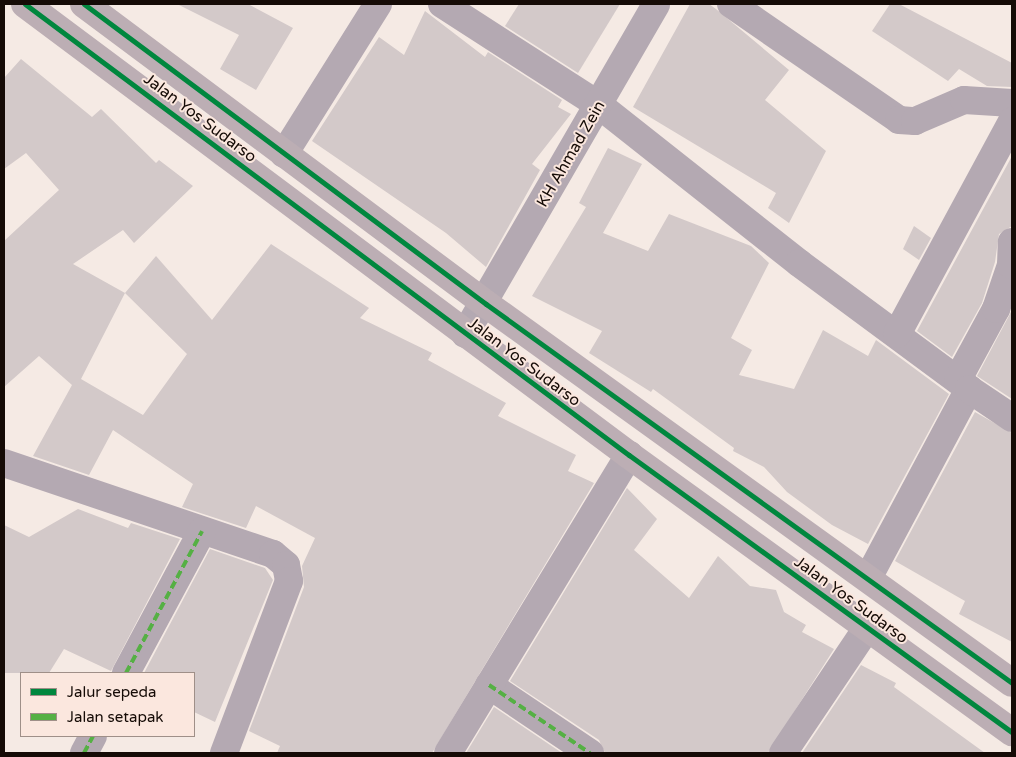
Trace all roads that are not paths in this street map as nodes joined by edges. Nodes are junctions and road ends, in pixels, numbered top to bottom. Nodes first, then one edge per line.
1 (25, 4) edge
2 (84, 4) edge
3 (378, 4) edge
4 (442, 4) edge
5 (656, 4) edge
6 (731, 4) edge
7 (1012, 103) edge
8 (599, 105) junction
9 (1012, 121) edge
10 (284, 154) junction
11 (1012, 242) edge
12 (486, 304) junction
13 (465, 334) junction
14 (897, 334) junction
15 (963, 384) junction
16 (1012, 418) edge
17 (629, 455) junction
18 (4, 463) edge
19 (202, 531) junction
20 (868, 578) junction
21 (867, 628) junction
22 (127, 672) edge
23 (1012, 683) edge
24 (489, 685) junction
25 (1012, 732) edge
26 (93, 737) edge
27 (84, 753) edge
28 (224, 753) edge
29 (448, 753) edge
30 (590, 753) edge
31 (783, 753) edge

1 - 13 highway, Jalan Yos Sudarso
2 - 10 highway, Jalan Yos Sudarso
3 - 10 street
4 - 8 street
5 - 8 street, KH Ahmad Zein
6 - 7 street
8 - 12 street, KH Ahmad Zein
8 - 14 street
9 - 14 street
10 - 12 highway, Jalan Yos Sudarso
11 - 15 street
12 - 13 street, KH Ahmad Zein
12 - 20 highway, Jalan Yos Sudarso
13 - 17 highway, Jalan Yos Sudarso
14 - 15 street
15 - 16 street
15 - 20 street
17 - 21 highway, Jalan Yos Sudarso
17 - 24 street
18 - 19 street
19 - 22 street
19 - 28 street
20 - 23 highway, Jalan Yos Sudarso
21 - 25 highway, Jalan Yos Sudarso
21 - 31 street
24 - 29 street
24 - 30 street
26 - 27 street

